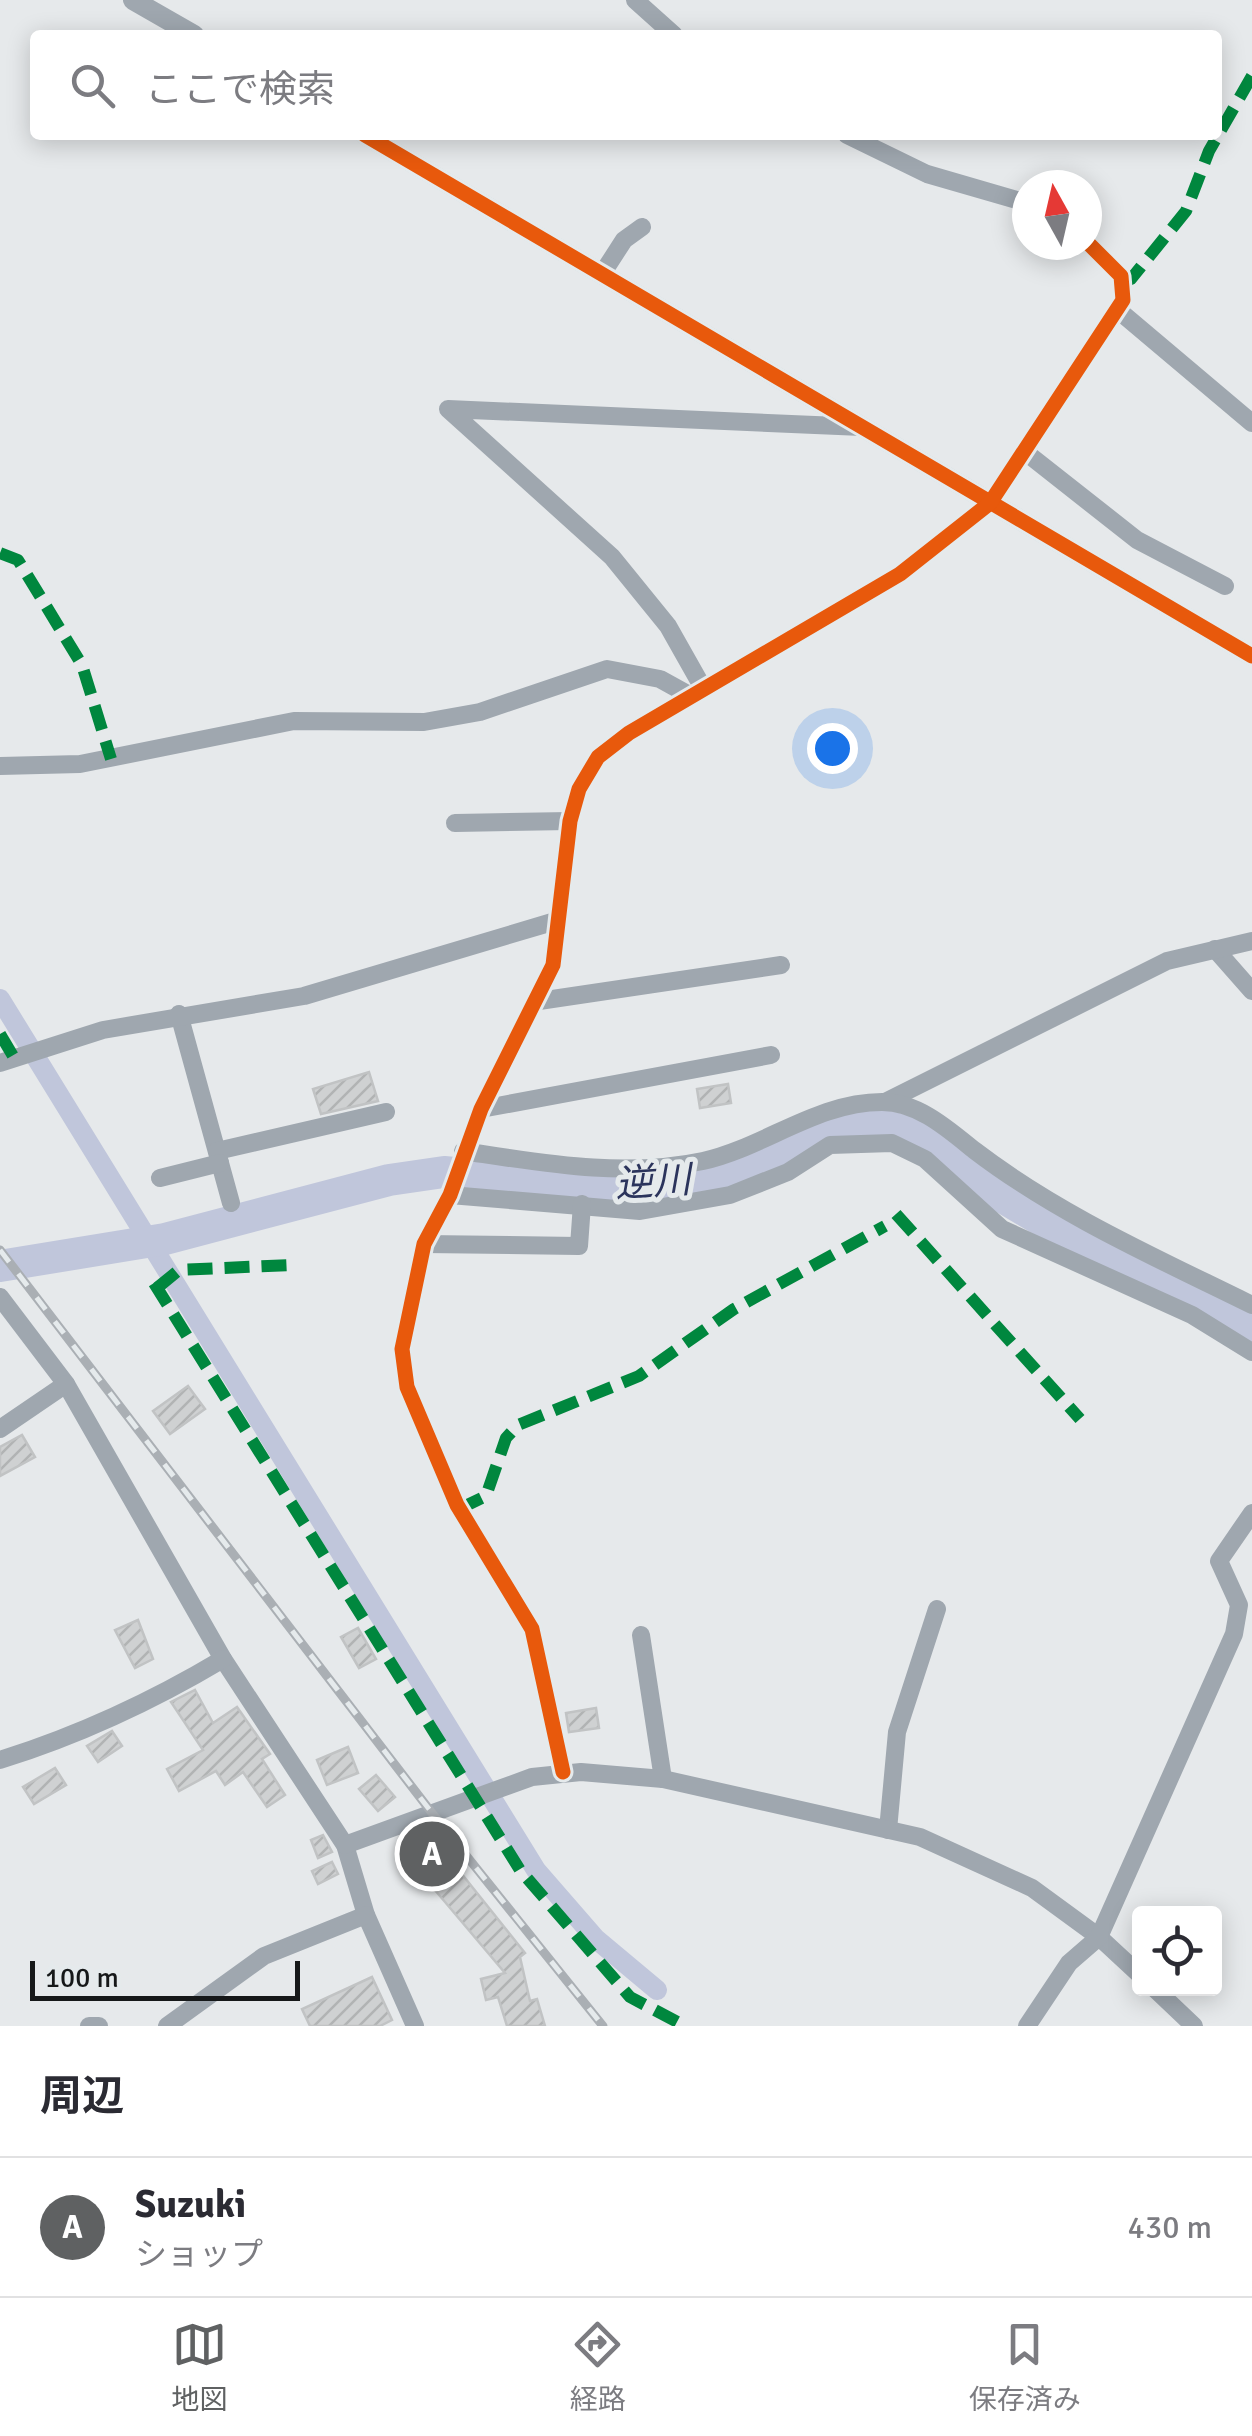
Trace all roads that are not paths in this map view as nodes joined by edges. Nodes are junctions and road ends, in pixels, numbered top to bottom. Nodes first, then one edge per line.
1 (133, 0) edge
2 (635, 0) edge
3 (185, 30) edge
4 (668, 30) edge
5 (374, 140) edge
6 (857, 140) edge
7 (1012, 199) edge
8 (642, 227) dead end
9 (1102, 257) edge
10 (602, 274) junction
11 (1118, 310) junction
12 (1252, 423) edge
13 (865, 427) junction
14 (1024, 452) junction
15 (990, 502) junction
16 (1224, 586) dead end
17 (1252, 656) edge
18 (696, 691) junction
19 (0, 766) edge
20 (570, 820) junction
21 (455, 823) dead end
22 (559, 920) junction
23 (1252, 941) edge
24 (1215, 949) junction
25 (781, 965) dead end
26 (1252, 991) edge
27 (538, 1000) junction
28 (179, 1014) junction
29 (771, 1055) dead end
30 (0, 1063) edge
31 (885, 1102) junction
32 (481, 1109) junction
33 (386, 1112) dead end
34 (218, 1157) junction
35 (460, 1158) junction
36 (160, 1178) dead end
37 (450, 1191) junction
38 (232, 1203) dead end
39 (582, 1204) junction
40 (424, 1244) junction
41 (0, 1297) edge
42 (1252, 1305) edge
43 (1252, 1352) edge
44 (66, 1384) junction
45 (0, 1429) edge
46 (1252, 1513) edge
47 (936, 1609) dead end
48 (641, 1635) dead end
49 (223, 1659) junction
50 (0, 1760) edge
51 (563, 1772) junction
52 (662, 1779) junction
53 (888, 1830) junction
54 (346, 1845) junction
55 (366, 1915) junction
56 (1098, 1936) junction
57 (1132, 1968) edge
58 (1162, 1996) edge
59 (89, 2026) edge
60 (98, 2026) edge
61 (168, 2026) edge
62 (415, 2026) edge
63 (1027, 2026) edge
64 (1194, 2026) edge

1 - 3 street
2 - 4 street
5 - 10 street
6 - 7 street
8 - 10 street
9 - 11 street
10 - 13 street
11 - 12 street
11 - 14 street
13 - 15 street
13 - 18 street
14 - 15 street
14 - 16 street
15 - 17 street
15 - 18 street
18 - 19 street
18 - 20 street
20 - 21 street
20 - 22 street
22 - 27 street
22 - 28 street
23 - 24 street
24 - 26 street
24 - 31 street
25 - 27 street
27 - 32 street
28 - 30 street
28 - 34 street
29 - 32 street
31 - 35 street
31 - 42 street
32 - 35 street
33 - 34 street
34 - 36 street
34 - 38 street
35 - 37 street
37 - 39 street
37 - 40 street
39 - 40 street
39 - 43 street
40 - 51 street
41 - 44 street
44 - 45 street
44 - 49 street
46 - 56 street
47 - 53 street
48 - 52 street
49 - 50 street
49 - 54 street
51 - 52 street
51 - 54 street
52 - 53 street
53 - 56 street
54 - 55 street
55 - 61 street
55 - 62 street
56 - 57 street
56 - 63 street
58 - 64 street
59 - 60 street

